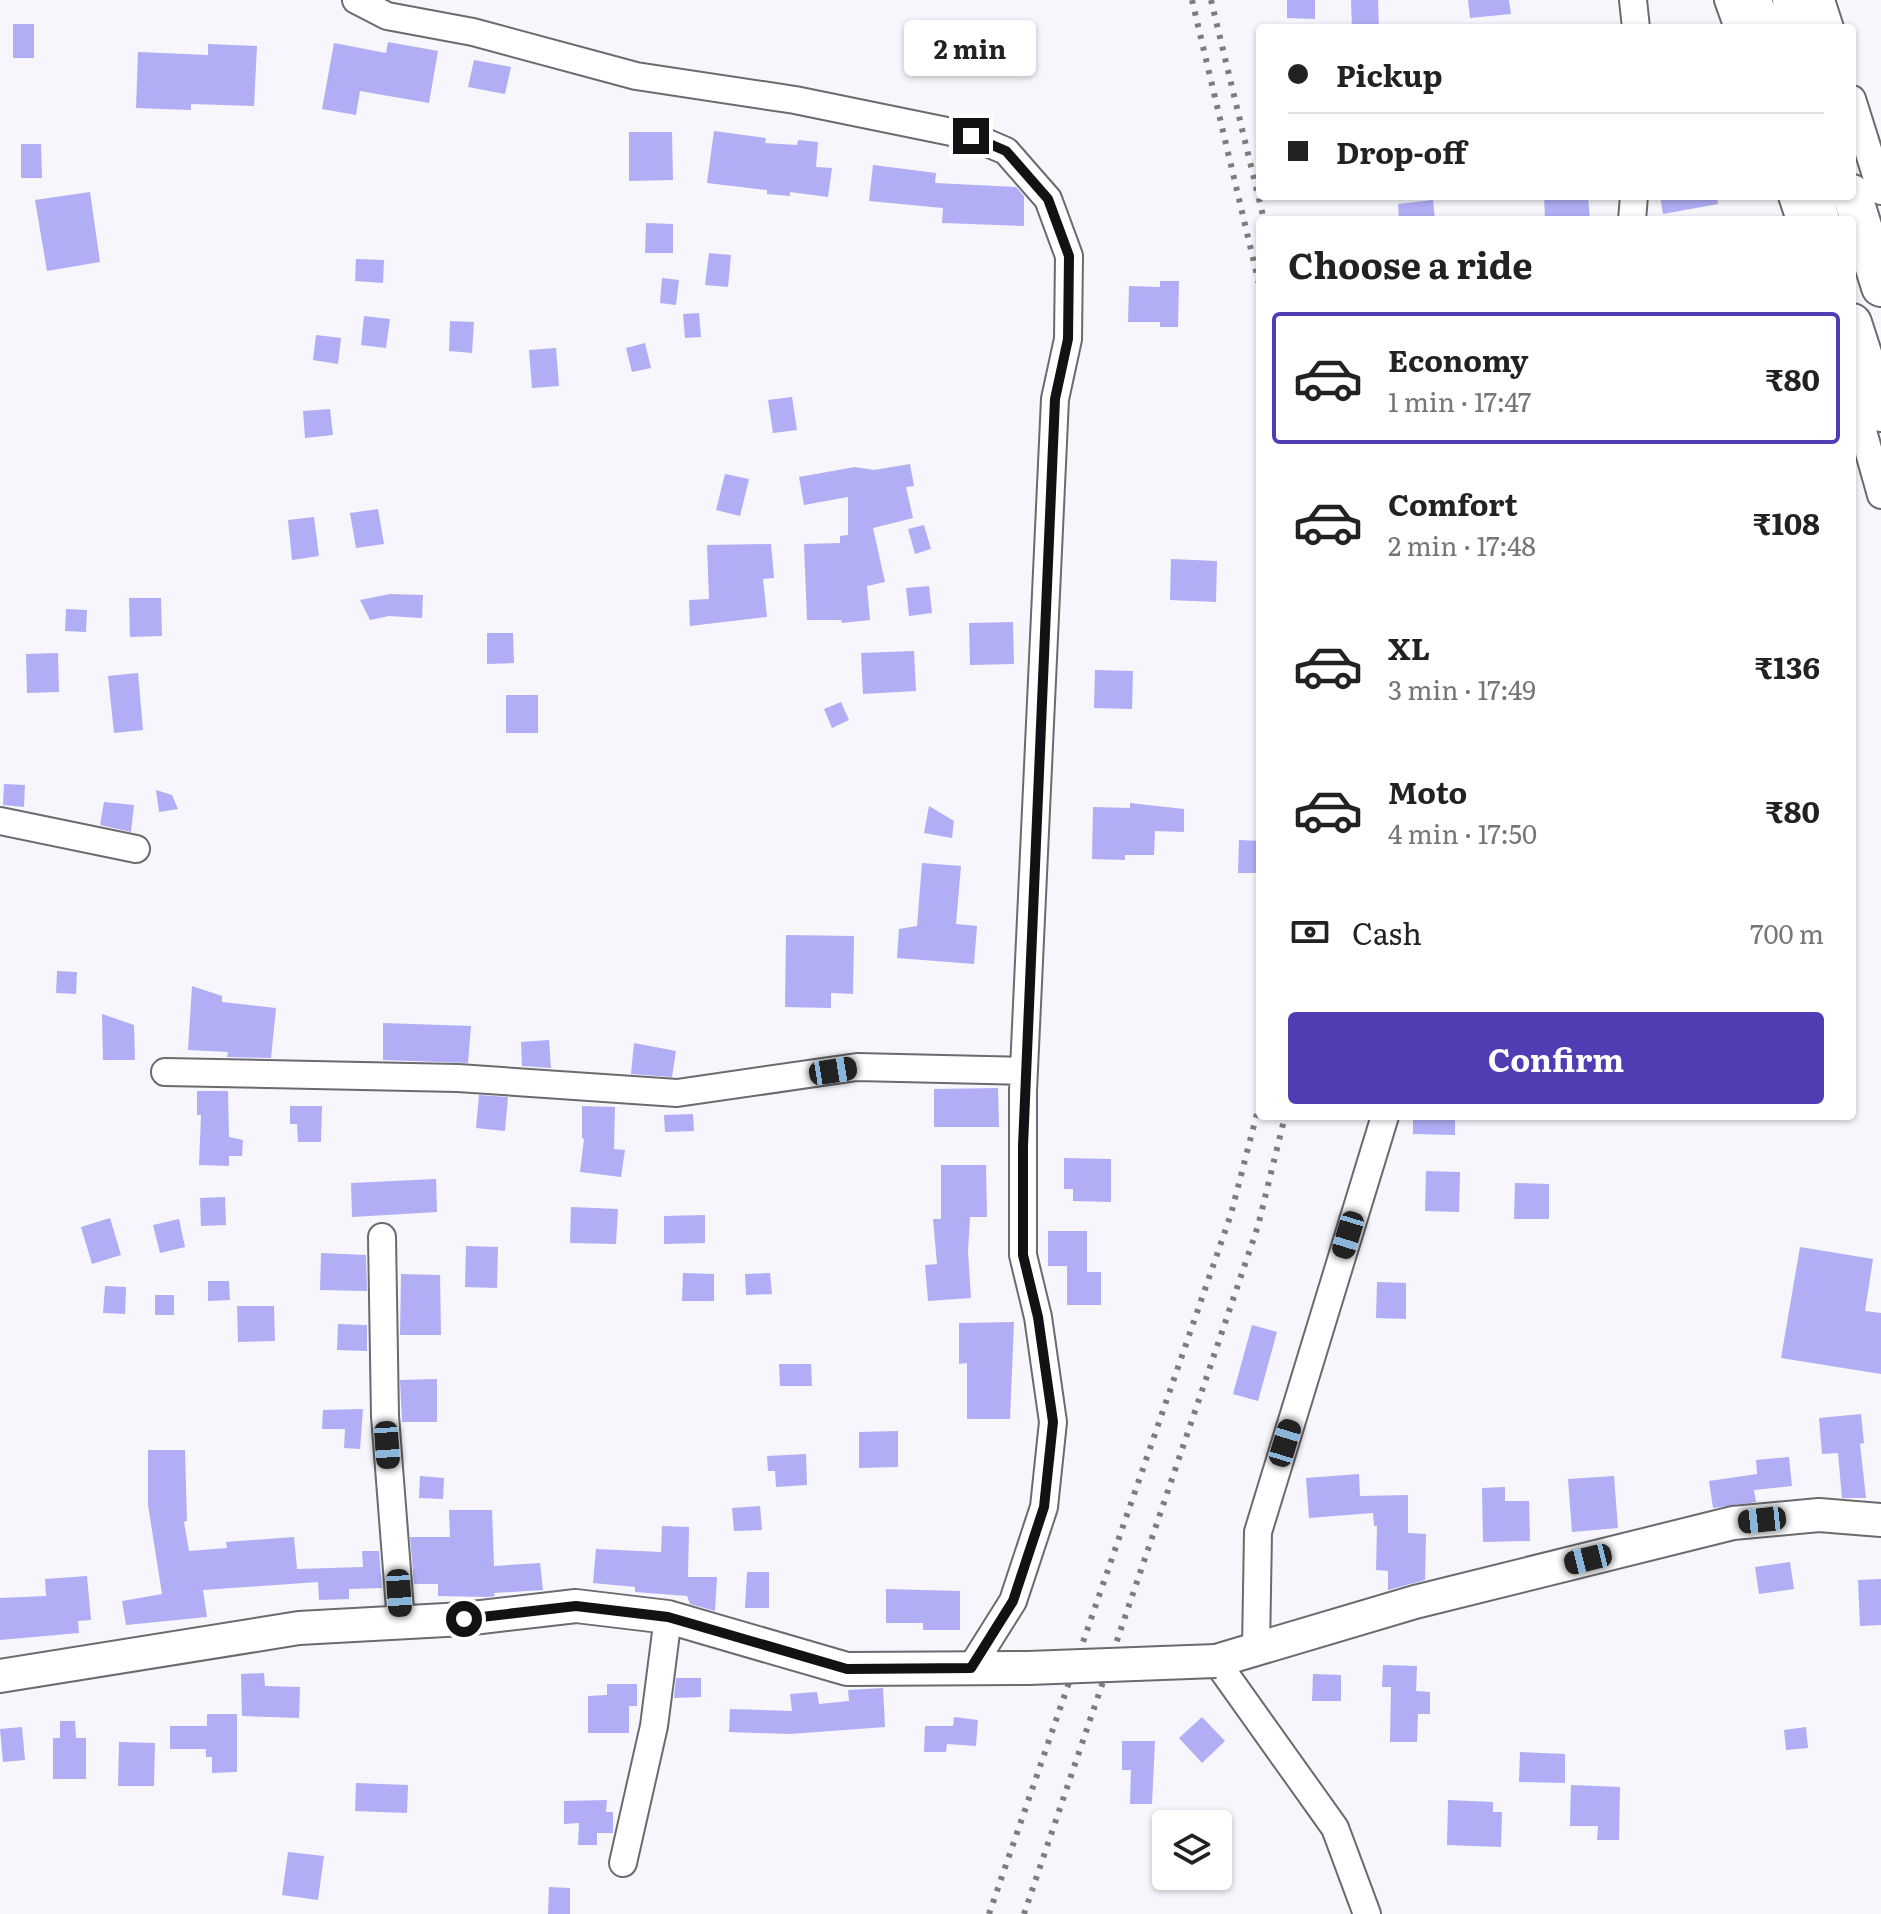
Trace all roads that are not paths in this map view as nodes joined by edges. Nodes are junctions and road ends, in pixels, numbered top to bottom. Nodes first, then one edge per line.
1 (356, 0) edge
2 (1633, 0) edge
3 (1728, 0) edge
4 (1752, 0) edge
5 (1792, 0) edge
6 (1821, 0) edge
7 (1636, 24) edge
8 (1737, 24) edge
9 (1760, 24) edge
10 (1799, 24) edge
11 (1829, 24) edge
12 (1856, 112) edge
13 (1881, 191) edge
14 (1854, 200) edge
15 (1881, 287) edge
16 (1856, 335) edge
17 (1856, 406) edge
18 (1881, 412) edge
19 (1881, 495) edge
20 (0, 821) edge
21 (136, 849) dead end
22 (1024, 1071) junction
23 (165, 1072) dead end
24 (1384, 1120) edge
25 (382, 1237) dead end
26 (1881, 1520) edge
27 (668, 1617) junction
28 (401, 1622) junction
29 (1256, 1649) junction
30 (1216, 1661) junction
31 (971, 1668) junction
32 (0, 1676) edge
33 (623, 1863) dead end
34 (1367, 1914) edge

1 - 22 street
2 - 7 street
3 - 8 street
4 - 9 highway
5 - 10 highway
6 - 11 street
12 - 13 street
14 - 15 highway
16 - 18 highway
17 - 19 street
20 - 21 street
22 - 23 street
22 - 31 street
24 - 29 street
25 - 28 street
26 - 29 main road
27 - 28 main road
27 - 31 main road
27 - 33 street
28 - 32 main road
29 - 30 main road
30 - 31 main road, bridge
30 - 34 street

